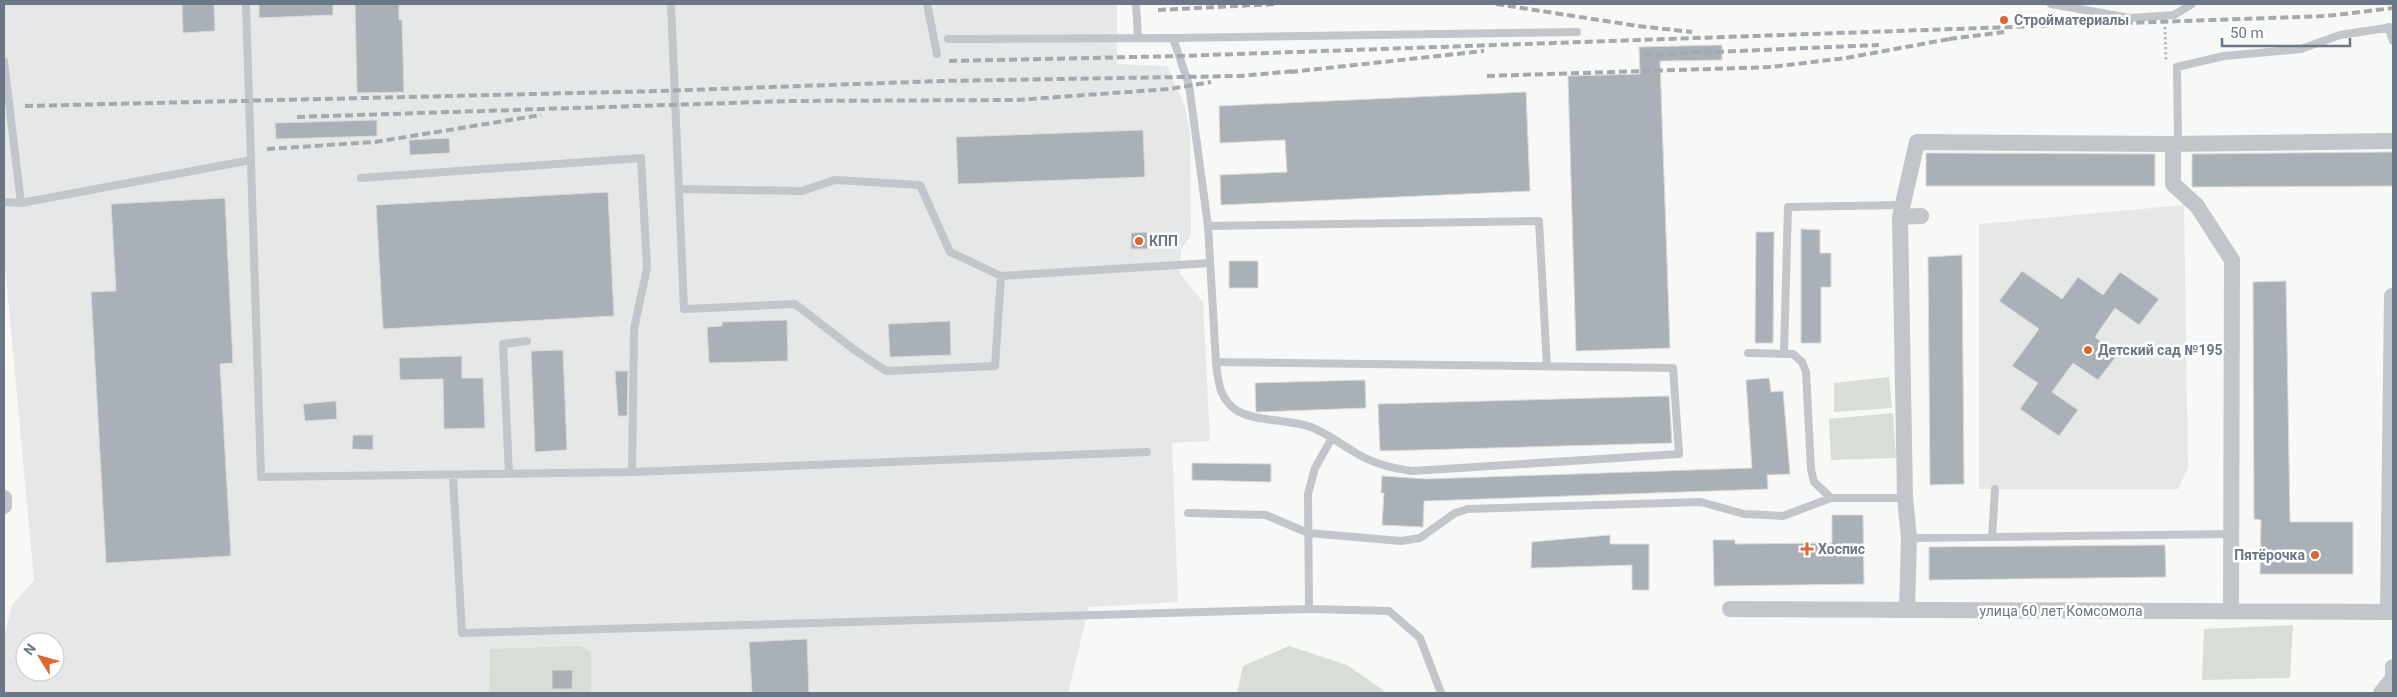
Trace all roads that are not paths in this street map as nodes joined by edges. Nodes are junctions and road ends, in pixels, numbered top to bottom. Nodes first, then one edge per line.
1 (246, 4) edge
2 (671, 4) edge
3 (927, 4) edge
4 (1136, 4) edge
5 (2051, 4) edge
6 (2192, 4) edge
7 (2391, 27) edge
8 (1577, 32) dead end
9 (1138, 37) junction
10 (1173, 38) junction
11 (948, 39) dead end
12 (2393, 41) edge
13 (937, 54) dead end
14 (4, 61) edge
15 (2393, 141) edge
16 (2176, 144) junction
17 (251, 160) junction
18 (361, 178) dead end
19 (679, 189) junction
20 (4, 202) edge
21 (21, 203) junction
22 (1901, 211) junction
23 (1921, 216) dead end
24 (1208, 226) junction
25 (1210, 263) junction
26 (1001, 276) junction
27 (2392, 296) dead end
28 (527, 341) dead end
29 (1784, 353) junction
30 (1748, 354) dead end
31 (1216, 362) junction
32 (1546, 367) junction
33 (1332, 438) junction
34 (1146, 452) dead end
35 (632, 472) junction
36 (509, 474) junction
37 (454, 476) junction
38 (1995, 489) dead end
39 (4, 498) edge
40 (1831, 498) junction
41 (1905, 498) junction
42 (4, 506) edge
43 (1188, 512) dead end
44 (1308, 532) junction
45 (2231, 534) junction
46 (1992, 537) junction
47 (1909, 538) junction
48 (1309, 609) junction
49 (1730, 609) dead end
50 (1908, 610) junction
51 (2231, 611) junction
52 (2391, 612) edge
53 (2393, 667) edge
54 (1441, 693) edge
55 (2381, 693) edge

1 - 17 lane
2 - 19 lane
3 - 13 lane
4 - 9 lane
5 - 6 lane
7 - 12 lane
7 - 16 lane
8 - 10 lane
9 - 10 lane
9 - 11 lane
10 - 24 lane
14 - 21 lane
15 - 16 street
16 - 22 street
16 - 45 street
17 - 21 lane
17 - 37 lane
18 - 35 lane
19 - 26 lane
19 - 26 lane
20 - 21 lane
22 - 23 street
22 - 29 lane
22 - 41 street
24 - 25 lane
24 - 32 lane
25 - 26 lane
25 - 31 lane
27 - 52 street
28 - 36 lane
29 - 30 lane
29 - 40 lane
31 - 32 lane
31 - 33 lane
32 - 33 lane
33 - 44 lane
34 - 35 lane
35 - 36 lane
36 - 37 lane
37 - 48 lane
38 - 46 lane
39 - 42 street
40 - 41 lane
40 - 44 lane
41 - 47 street
43 - 44 lane
44 - 48 lane
45 - 46 lane
45 - 51 street
46 - 47 lane
47 - 50 street
48 - 54 lane
49 - 50 street, улица 60 лет Комсомола
50 - 51 street, улица 60 лет Комсомола
51 - 52 street, улица 60 лет Комсомола
53 - 55 street

